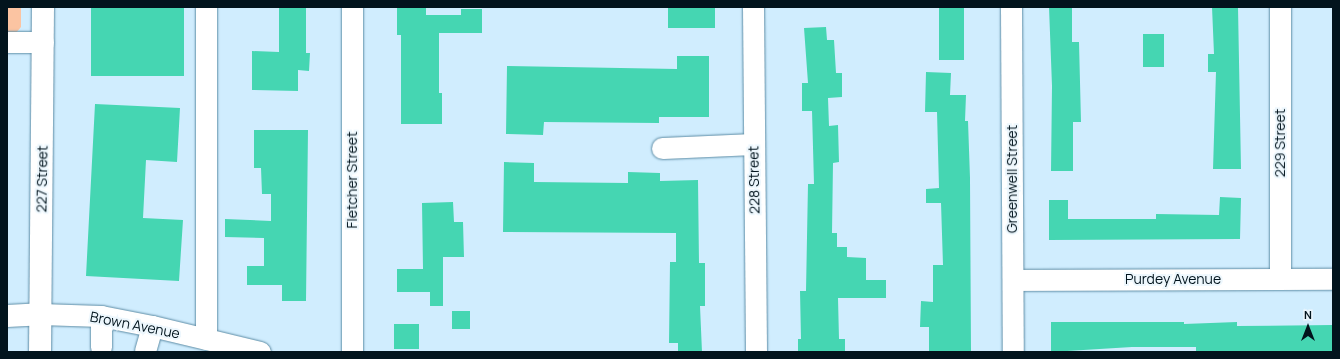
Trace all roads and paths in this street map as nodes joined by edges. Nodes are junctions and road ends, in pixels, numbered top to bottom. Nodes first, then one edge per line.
1 (43, 7) edge
2 (206, 7) edge
3 (352, 7) edge
4 (753, 7) edge
5 (1011, 7) edge
6 (1280, 7) edge
7 (7, 42) edge
8 (43, 42) junction
9 (754, 144) junction
10 (662, 148) dead end
11 (1280, 278) junction
12 (1333, 279) edge
13 (1013, 280) junction
14 (40, 314) junction
15 (7, 316) edge
16 (101, 316) junction
17 (152, 326) junction
18 (206, 339) junction
19 (101, 347) dead end
20 (145, 351) edge
21 (40, 352) edge
22 (260, 352) edge
23 (352, 352) edge
24 (756, 352) edge
25 (1013, 352) edge

1 - 8 main road, 227 Street
2 - 18 street
3 - 23 street, Fletcher Street
4 - 9 street, 228 Street
5 - 13 street, Greenwell Street
6 - 11 street, 229 Street
7 - 8 street
8 - 14 main road, 227 Street
9 - 10 street
9 - 24 street, 228 Street
11 - 12 street, Purdey Avenue
11 - 13 street, Purdey Avenue
13 - 25 street, Greenwell Street
14 - 15 main road, Brown Avenue
14 - 16 street, Brown Avenue
14 - 21 main road, 227 Street
16 - 17 street, Brown Avenue
16 - 19 street
17 - 18 street, Brown Avenue
17 - 20 street
18 - 22 street, Brown Avenue

